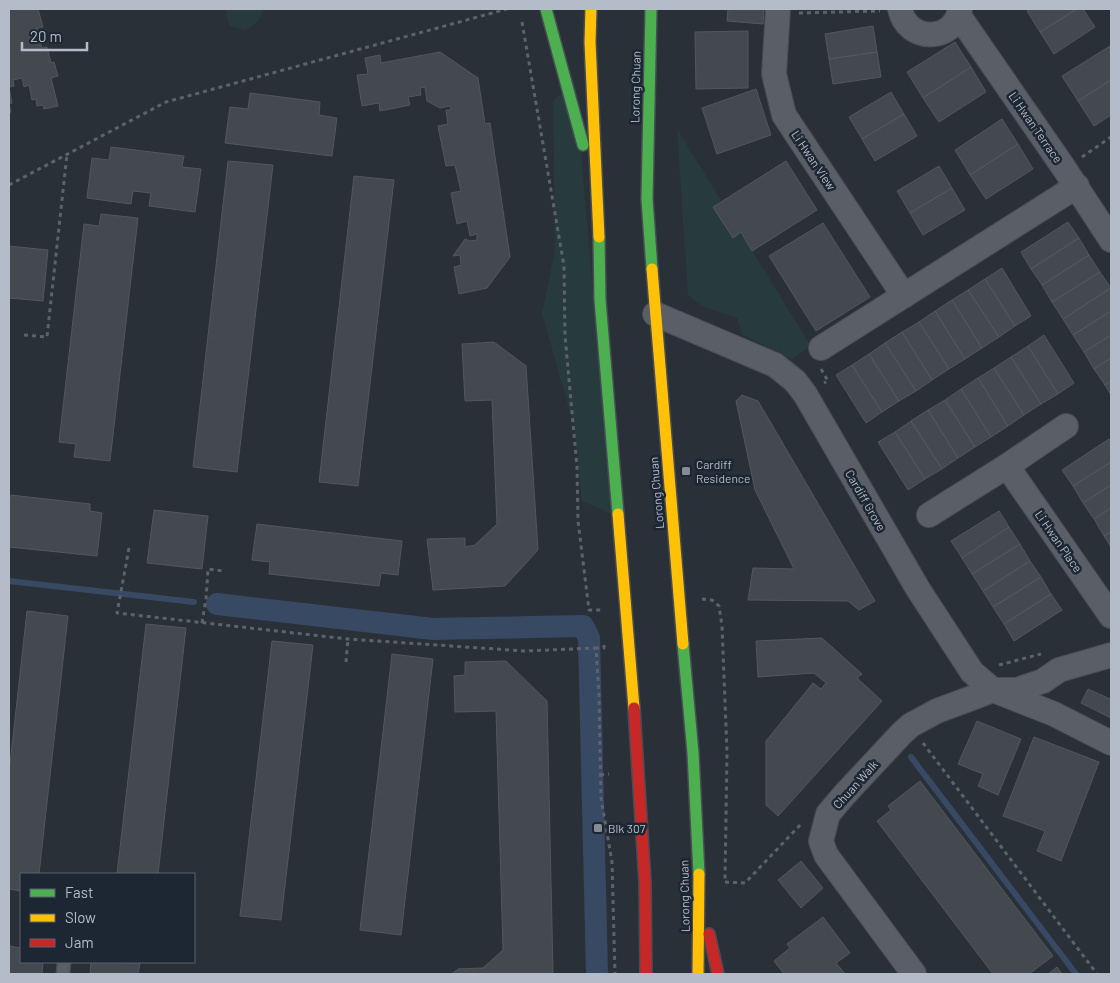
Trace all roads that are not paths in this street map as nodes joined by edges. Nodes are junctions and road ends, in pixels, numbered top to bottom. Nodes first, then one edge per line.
1 (546, 9) edge
2 (591, 9) edge
3 (651, 9) edge
4 (900, 10) edge
5 (778, 11) edge
6 (959, 12) edge
7 (1071, 177) junction
8 (596, 192) junction
9 (1111, 240) edge
10 (904, 296) junction
11 (655, 314) junction
12 (821, 348) dead end
13 (1066, 426) dead end
14 (1007, 466) junction
15 (929, 515) dead end
16 (1111, 616) edge
17 (1111, 654) edge
18 (1052, 661) junction
19 (993, 690) junction
20 (1054, 714) junction
21 (1111, 743) edge
22 (699, 884) junction
23 (646, 974) edge
24 (698, 974) edge
25 (718, 974) edge
26 (914, 974) edge

1 - 8 main road
2 - 8 main road
3 - 11 main road, Lorong Chuan
4 - 6 street, Li Hwan Terrace
5 - 10 street, Li Hwan View
6 - 7 street, Li Hwan Terrace
7 - 9 street, Li Hwan Terrace
7 - 10 street
8 - 23 main road
10 - 12 street
11 - 19 street, Cardiff Grove
11 - 22 main road, Lorong Chuan
13 - 14 street
14 - 15 street
14 - 16 street, Li Hwan Place
17 - 18 street, Chuan Walk
18 - 19 street, Chuan Walk
18 - 20 street
19 - 20 street, Cardiff Grove
19 - 26 street, Chuan Walk
20 - 21 street, Cardiff Grove
22 - 24 main road, Lorong Chuan
22 - 25 main road

